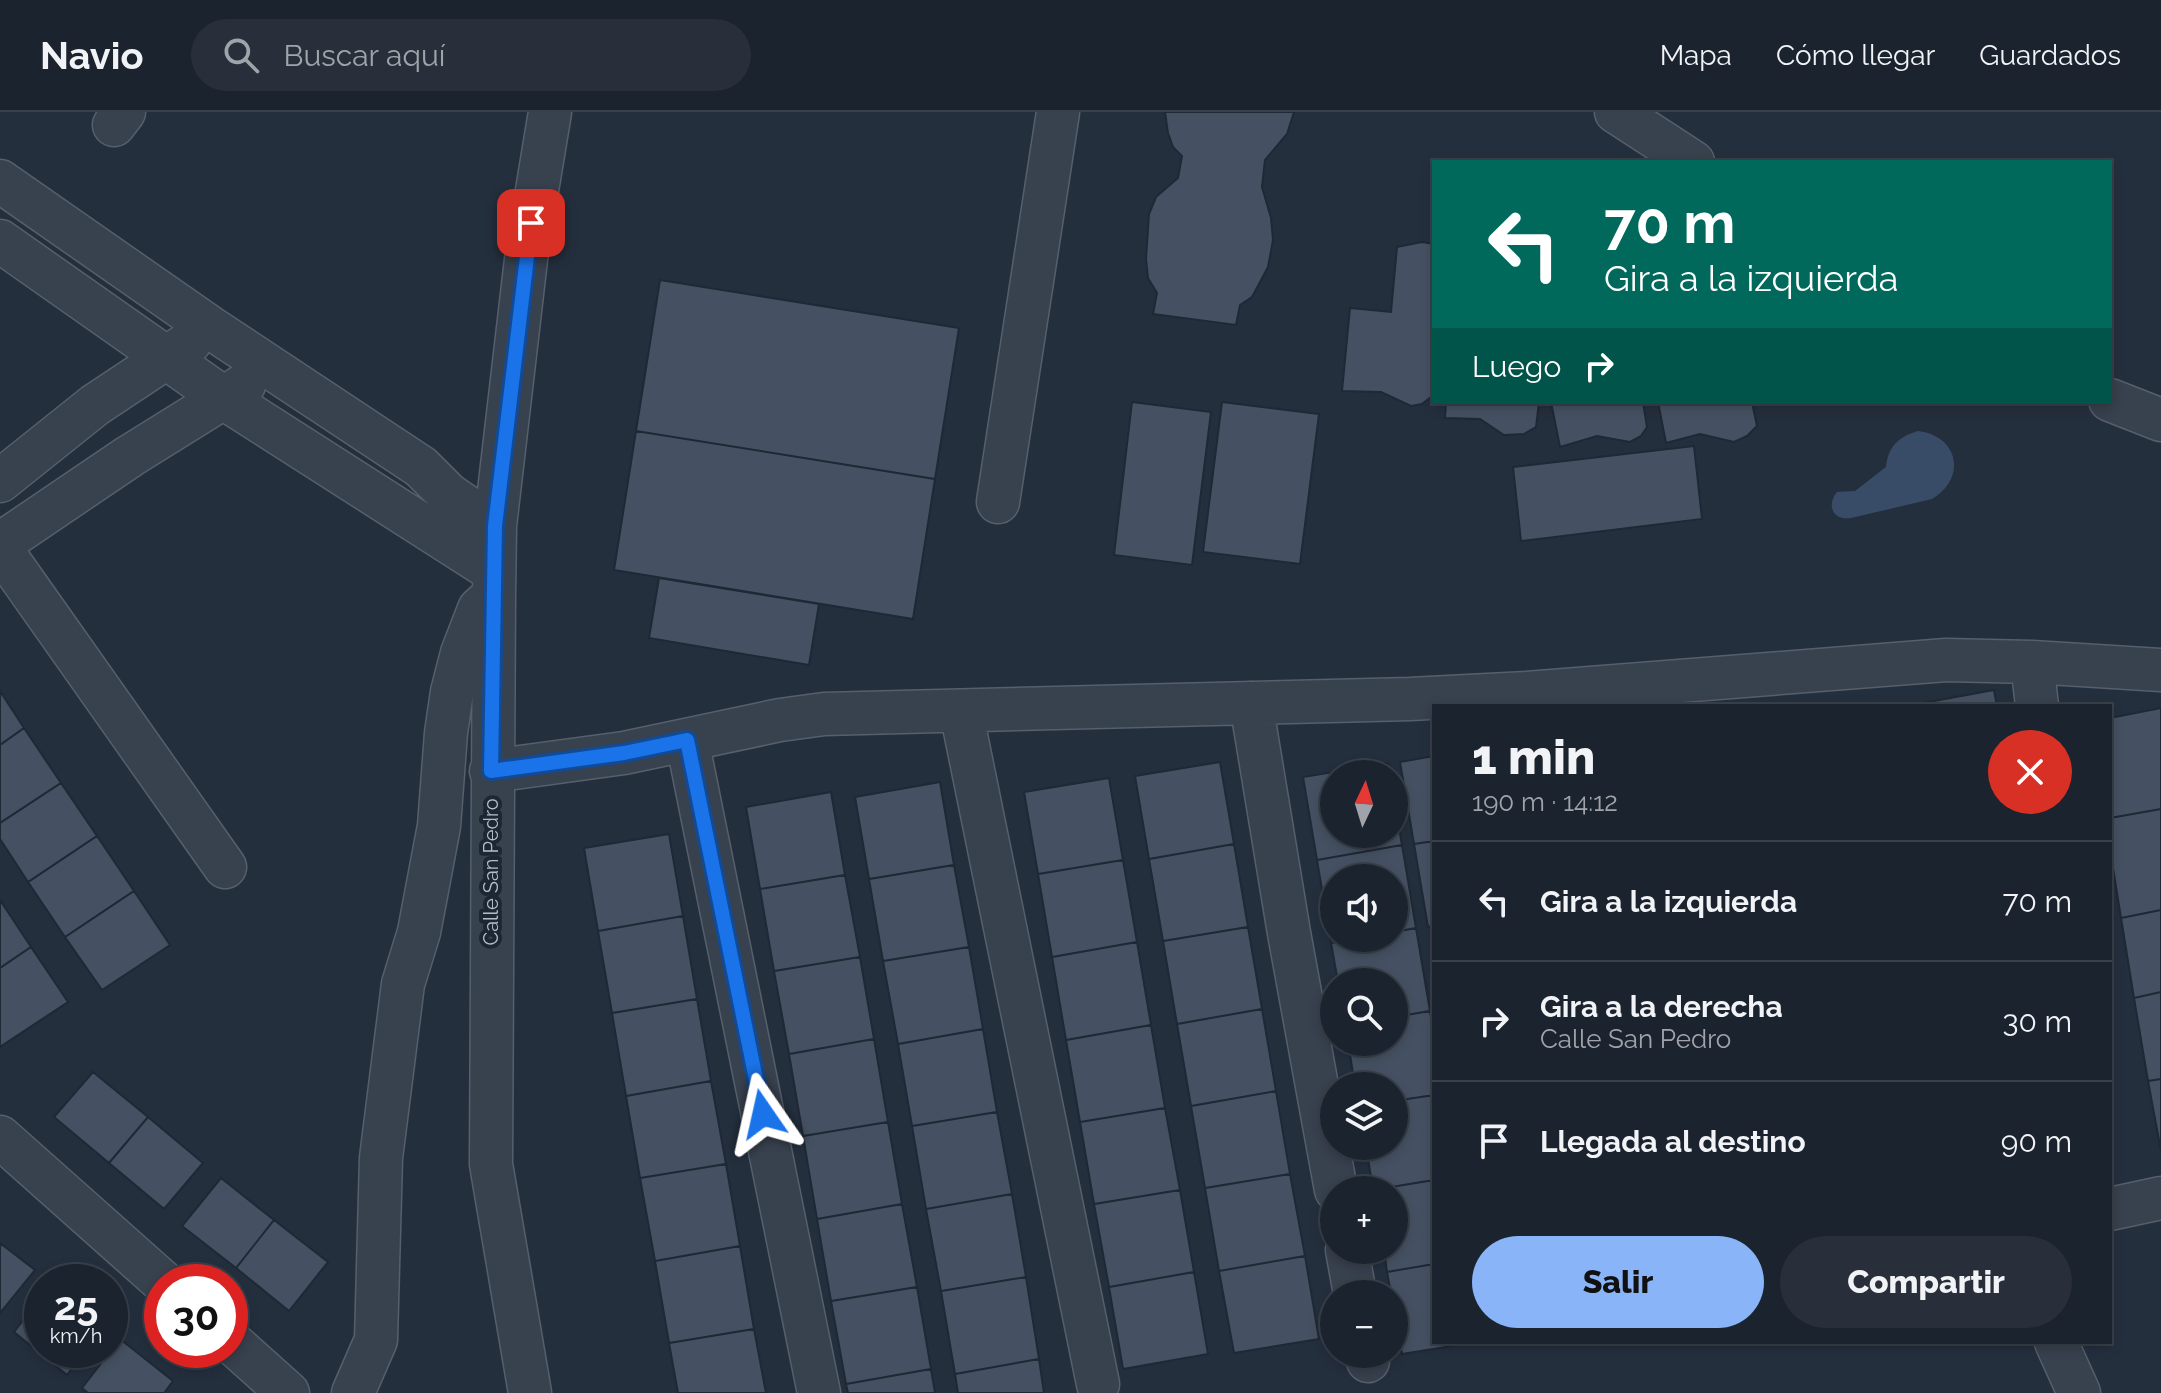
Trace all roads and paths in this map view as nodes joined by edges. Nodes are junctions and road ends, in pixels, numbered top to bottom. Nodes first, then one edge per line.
1 (550, 112) edge
2 (1058, 112) edge
3 (1616, 112) edge
4 (1690, 160) edge
5 (0, 181) edge
6 (0, 241) edge
7 (211, 328) junction
8 (167, 357) junction
9 (270, 367) junction
10 (225, 399) junction
11 (2112, 401) edge
12 (2161, 420) edge
13 (0, 481) edge
14 (998, 502) dead end
15 (495, 526) junction
16 (0, 546) edge
17 (494, 584) junction
18 (2032, 662) junction
19 (2161, 670) edge
20 (1770, 690) edge
21 (1527, 700) edge
22 (1251, 703) junction
23 (2037, 704) edge
24 (961, 711) junction
25 (687, 740) junction
26 (491, 771) junction
27 (225, 867) dead end
28 (0, 1137) edge
29 (1333, 1176) edge
30 (2161, 1198) edge
31 (2112, 1209) edge
32 (144, 1265) edge
33 (2057, 1344) edge
34 (248, 1357) edge
35 (1098, 1384) dead end
36 (288, 1393) edge
37 (353, 1393) edge
38 (530, 1393) edge
39 (819, 1393) edge
40 (2079, 1393) edge

1 - 15 street, Calle San Pedro
2 - 14 street
3 - 4 street
5 - 7 street
6 - 8 street
7 - 8 street
7 - 9 street
8 - 10 street
8 - 13 street
9 - 10 street
9 - 15 street
10 - 16 street
10 - 17 street
11 - 12 street
15 - 17 street, Calle San Pedro
16 - 27 street
17 - 26 street, Calle San Pedro
17 - 37 street
18 - 19 street
18 - 20 street
18 - 23 street
20 - 21 street
21 - 22 street
22 - 24 street
22 - 29 street
24 - 25 street
24 - 35 street
25 - 26 street
25 - 39 street
26 - 38 street, Calle San Pedro
28 - 32 street
30 - 31 street
33 - 40 street
34 - 36 street

